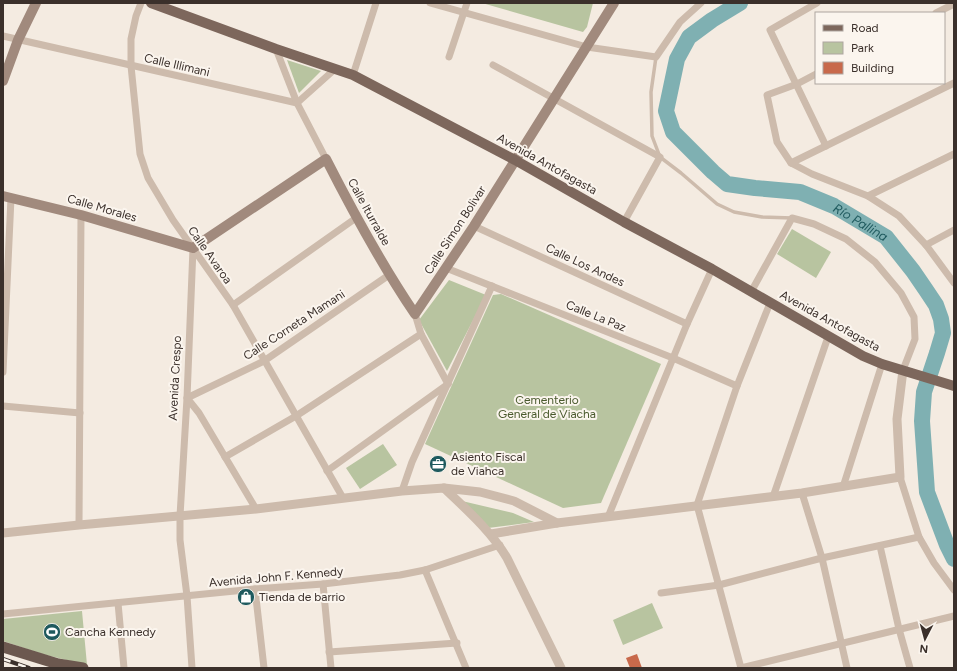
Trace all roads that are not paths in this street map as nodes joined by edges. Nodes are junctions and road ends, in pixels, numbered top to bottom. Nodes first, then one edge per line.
1 (36, 3) edge
2 (141, 3) edge
3 (151, 3) edge
4 (376, 3) edge
5 (430, 3) edge
6 (467, 3) edge
7 (614, 3) edge
8 (700, 3) edge
9 (817, 3) edge
10 (954, 4) edge
11 (465, 12) junction
12 (938, 12) edge
13 (3, 36) edge
14 (18, 40) junction
15 (587, 47) junction
16 (276, 49) junction
17 (449, 57) dead end
18 (656, 57) junction
19 (493, 65) dead end
20 (131, 66) junction
21 (336, 69) junction
22 (815, 74) edge
23 (353, 75) junction
24 (3, 81) edge
25 (954, 83) edge
26 (796, 84) junction
27 (555, 98) junction
28 (296, 103) junction
29 (826, 146) junction
30 (954, 154) edge
31 (660, 157) junction
32 (326, 159) junction
33 (515, 160) junction
34 (791, 163) junction
35 (868, 196) junction
36 (7, 197) edge
37 (81, 215) junction
38 (356, 218) junction
39 (792, 218) junction
40 (624, 222) junction
41 (474, 226) junction
42 (954, 230) edge
43 (926, 245) junction
44 (193, 248) junction
45 (446, 268) junction
46 (712, 269) junction
47 (389, 275) junction
48 (954, 283) edge
49 (492, 286) junction
50 (751, 292) junction
51 (770, 303) junction
52 (233, 305) junction
53 (415, 314) junction
54 (687, 324) junction
55 (421, 334) junction
56 (828, 337) junction
57 (673, 358) junction
58 (264, 361) junction
59 (882, 364) junction
60 (903, 370) junction
61 (3, 372) edge
62 (448, 384) junction
63 (950, 384) edge
64 (737, 386) junction
65 (187, 398) junction
66 (3, 406) edge
67 (80, 413) junction
68 (296, 416) junction
69 (225, 457) junction
70 (327, 471) junction
71 (900, 477) junction
72 (843, 487) junction
73 (444, 488) junction
74 (402, 491) junction
75 (802, 493) junction
76 (773, 497) junction
77 (343, 498) junction
78 (697, 505) junction
79 (256, 508) junction
80 (180, 516) junction
81 (608, 517) junction
82 (558, 522) junction
83 (79, 524) junction
84 (3, 533) edge
85 (491, 534) junction
86 (919, 537) junction
87 (500, 545) junction
88 (880, 546) junction
89 (822, 558) junction
90 (425, 570) junction
91 (323, 584) junction
92 (719, 585) junction
93 (255, 589) junction
94 (954, 590) edge
95 (661, 593) dead end
96 (187, 596) junction
97 (118, 603) junction
98 (3, 614) edge
99 (954, 616) edge
100 (899, 629) junction
101 (457, 643) junction
102 (841, 643) junction
103 (3, 647) edge
104 (329, 652) junction
105 (83, 668) edge
106 (124, 668) edge
107 (192, 668) edge
108 (264, 668) edge
109 (331, 668) edge
110 (466, 668) edge
111 (562, 668) edge
112 (741, 668) edge
113 (847, 668) edge
114 (910, 668) edge

1 - 14 main road
2 - 20 street, Calle Avaroa
3 - 16 main road, Avenida Antofagasta
4 - 23 street
5 - 11 street
6 - 11 street
7 - 15 main road
8 - 18 street
9 - 26 street
10 - 12 street
11 - 15 street
11 - 17 street
13 - 14 street, Calle Illimani
14 - 20 street, Calle Illimani
14 - 24 main road
15 - 18 street
15 - 27 main road, Calle Simon Bolivar
16 - 21 main road, Avenida Antofagasta
16 - 28 street, Calle Iturralde
18 - 31 lane
19 - 27 street
20 - 28 street, Calle Illimani
20 - 44 street, Calle Avaroa
21 - 23 main road, Avenida Antofagasta
21 - 28 street
22 - 26 street
23 - 33 main road, Avenida Antofagasta
25 - 29 street
26 - 29 street
26 - 34 street
27 - 31 street
27 - 33 main road, Calle Simon Bolivar
28 - 32 street, Calle Iturralde
29 - 34 street
30 - 35 street
31 - 39 lane
31 - 40 street
32 - 38 main road, Calle Iturralde
32 - 44 main road
33 - 40 main road, Avenida Antofagasta
33 - 41 main road, Calle Simon Bolivar
34 - 35 street
35 - 43 street
36 - 37 main road, Calle Morales
36 - 61 street
37 - 44 main road, Calle Morales
37 - 67 street
38 - 47 main road, Calle Iturralde
38 - 52 street
39 - 50 street
39 - 60 street
40 - 46 main road, Avenida Antofagasta
41 - 45 main road, Calle Simon Bolivar
41 - 54 street, Calle Los Andes
42 - 43 street
43 - 48 street
44 - 52 street, Calle Avaroa
44 - 65 street, Avenida Crespo
45 - 49 street, Calle La Paz
45 - 53 main road, Calle Simon Bolivar
46 - 50 main road, Avenida Antofagasta
46 - 54 street
47 - 53 main road, Calle Iturralde
47 - 58 street, Calle Corneta Mamani
49 - 57 street, Calle La Paz
49 - 62 street
50 - 51 main road, Avenida Antofagasta
51 - 56 main road, Avenida Antofagasta
51 - 64 street
52 - 58 street, Calle Avaroa
53 - 55 street, Calle Iturralde
54 - 57 street
55 - 62 street, Calle Iturralde
55 - 68 street
56 - 59 main road, Avenida Antofagasta
56 - 76 street
57 - 64 street, Calle La Paz
57 - 81 street
58 - 65 street, Calle Corneta Mamani
58 - 68 street, Calle Avaroa
59 - 60 main road, Avenida Antofagasta
59 - 72 street
60 - 63 main road, Avenida Antofagasta
60 - 71 street
62 - 70 street
62 - 74 street
64 - 78 street
65 - 69 street
65 - 80 street, Avenida Crespo
66 - 67 street
67 - 83 street
68 - 69 street
68 - 70 street, Calle Avaroa
69 - 79 street
70 - 77 street, Calle Avaroa
71 - 72 street
71 - 86 street
72 - 75 street
73 - 74 street
73 - 82 street
73 - 85 street
74 - 77 street
75 - 76 street
75 - 89 street
76 - 78 street
77 - 79 street
78 - 81 street
78 - 92 street
79 - 80 street
80 - 83 street
80 - 96 street, Avenida Crespo
81 - 82 street
82 - 85 street
83 - 84 street
85 - 87 street
86 - 88 street
86 - 94 street
87 - 90 street, Avenida John F. Kennedy
87 - 111 street
88 - 89 street
88 - 100 street
89 - 92 street
89 - 102 street
90 - 91 street, Avenida John F. Kennedy
90 - 101 street
91 - 93 street, Avenida John F. Kennedy
91 - 104 street
92 - 95 street
92 - 112 street
93 - 96 street, Avenida John F. Kennedy
93 - 108 street
96 - 97 street, Avenida John F. Kennedy
96 - 107 street, Avenida Crespo
97 - 98 street, Avenida John F. Kennedy
97 - 106 street
99 - 100 street
100 - 102 street
100 - 114 street
101 - 104 street
101 - 110 street
102 - 112 street
102 - 113 street
103 - 105 highway
104 - 109 street

